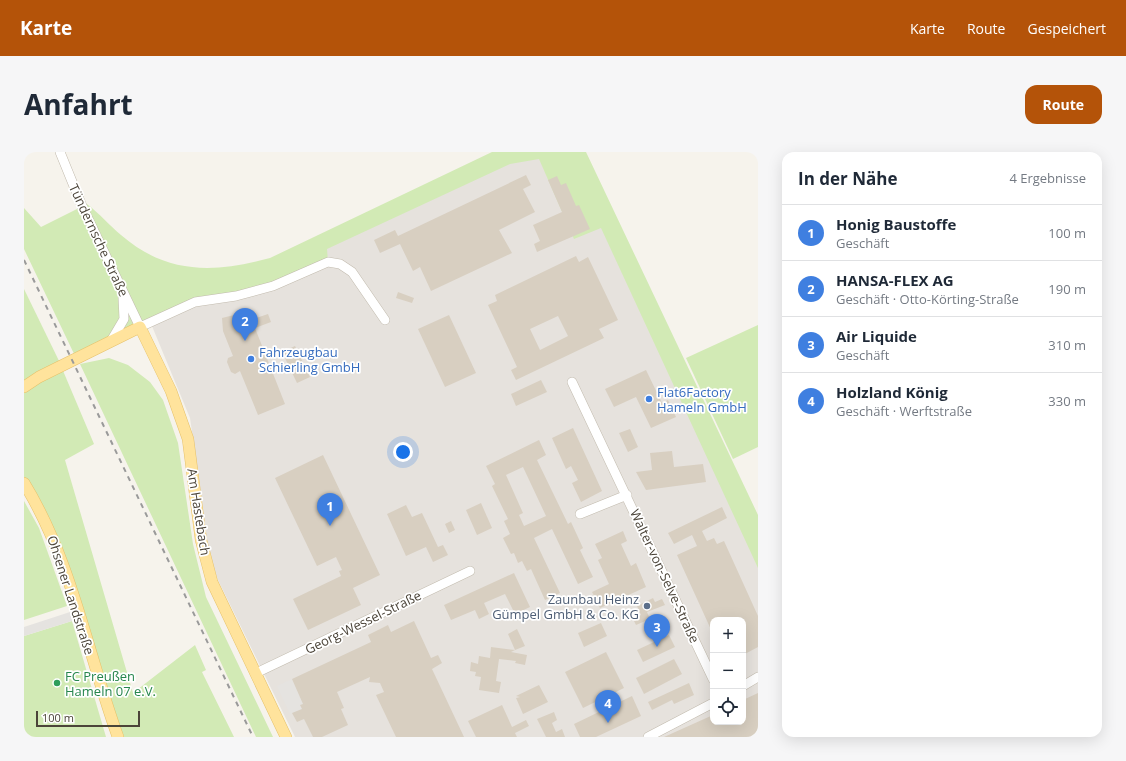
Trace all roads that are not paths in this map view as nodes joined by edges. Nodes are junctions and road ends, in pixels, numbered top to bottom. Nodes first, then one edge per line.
1 (60, 152) edge
2 (121, 288) junction
3 (385, 320) dead end
4 (140, 327) junction
5 (111, 341) junction
6 (572, 382) dead end
7 (24, 387) edge
8 (24, 483) edge
9 (627, 495) junction
10 (580, 514) dead end
11 (470, 571) dead end
12 (256, 673) junction
13 (710, 673) edge
14 (758, 678) edge
15 (746, 684) edge
16 (710, 705) edge
17 (118, 737) edge
18 (286, 737) edge
19 (648, 737) edge

1 - 2 street, Tündernsche Straße
2 - 4 street, Tündernsche Straße
2 - 5 street
3 - 4 street
4 - 5 main road
4 - 12 main road, Am Hastebach
5 - 7 main road
6 - 9 street, Walter-von-Selve-Straße
8 - 17 main road, Ohsener Landstraße
9 - 10 street, Walter-von-Selve-Straße
9 - 13 street, Walter-von-Selve-Straße
11 - 12 street, Georg-Wessel-Straße
12 - 18 main road, Am Hastebach
14 - 15 street
16 - 19 street

